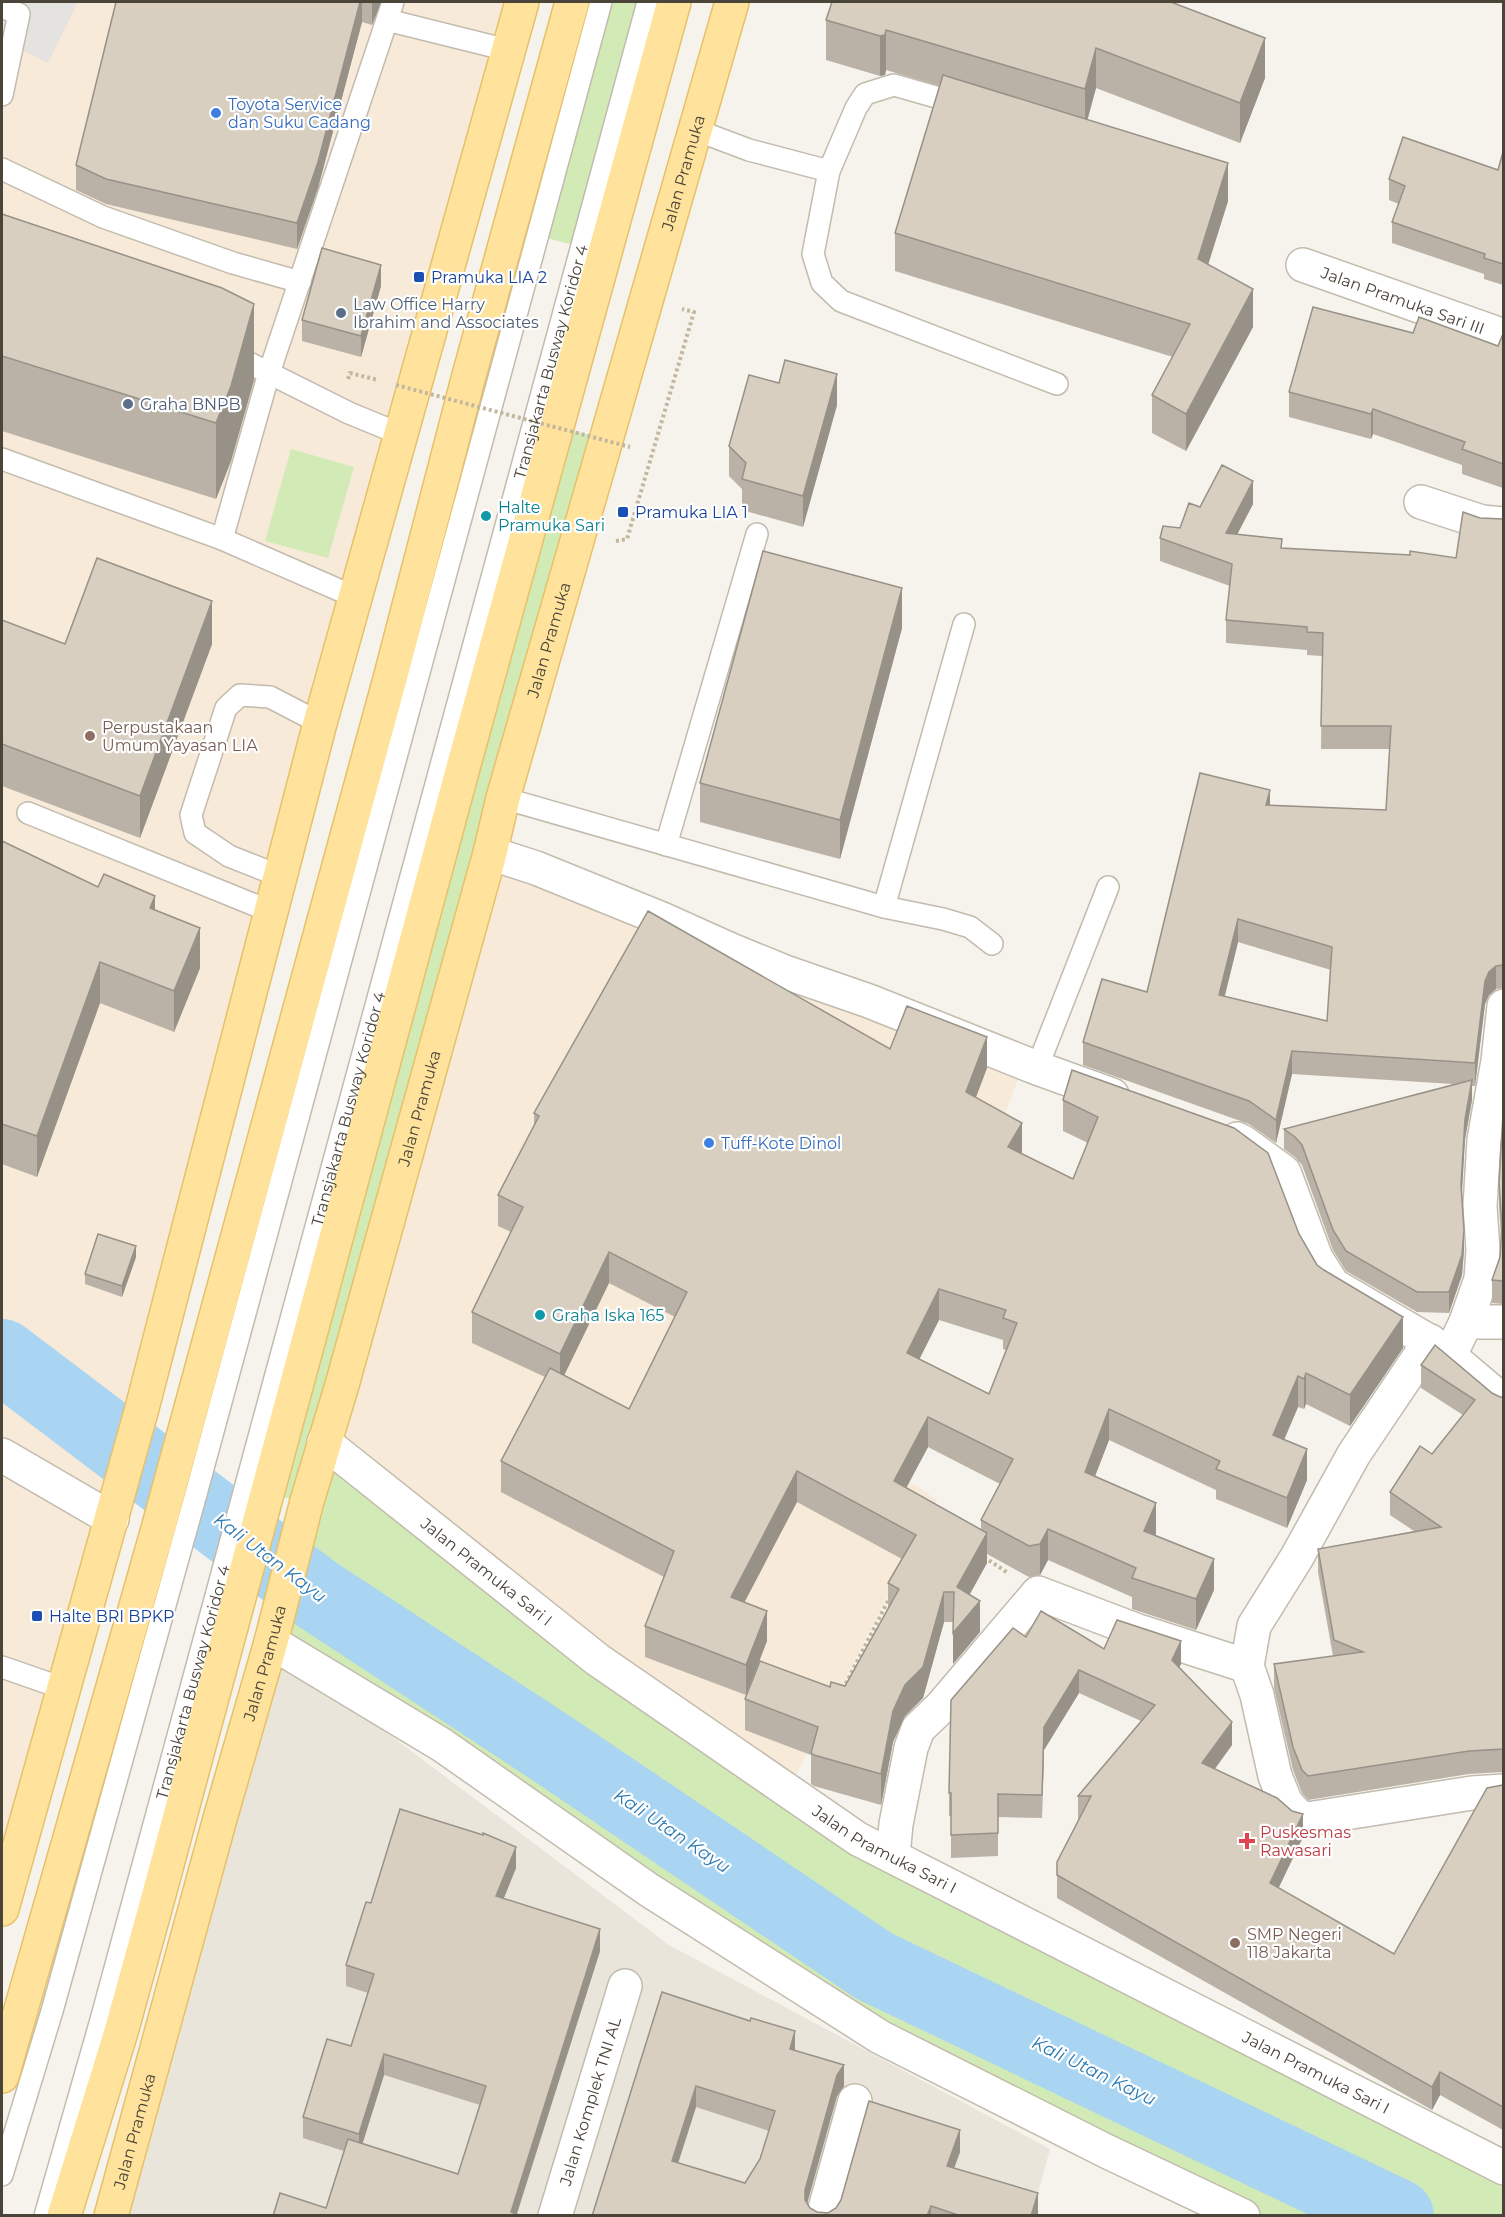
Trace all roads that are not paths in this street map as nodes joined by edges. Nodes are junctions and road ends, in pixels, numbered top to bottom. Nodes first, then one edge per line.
1 (522, 2) edge
2 (572, 2) edge
3 (601, 2) edge
4 (648, 2) edge
5 (674, 2) edge
6 (732, 2) edge
7 (15, 8) edge
8 (390, 11) edge
9 (508, 50) junction
10 (2, 95) edge
11 (985, 112) edge
12 (696, 130) junction
13 (2, 170) edge
14 (829, 171) junction
15 (1303, 265) dead end
16 (300, 282) junction
17 (1503, 336) edge
18 (208, 342) edge
19 (420, 363) junction
20 (269, 374) junction
21 (468, 379) junction
22 (1057, 384) dead end
23 (400, 434) junction
24 (2, 459) edge
25 (1421, 502) dead end
26 (1503, 524) edge
27 (758, 534) dead end
28 (222, 539) junction
29 (355, 597) junction
30 (964, 624) dead end
31 (320, 723) junction
32 (503, 798) junction
33 (28, 813) dead end
34 (666, 845) junction
35 (490, 853) junction
36 (282, 877) junction
37 (1108, 886) dead end
38 (884, 908) junction
39 (272, 912) junction
40 (992, 944) dead end
41 (1503, 1006) edge
42 (1037, 1068) junction
43 (1144, 1106) edge
44 (1205, 1128) edge
45 (331, 1257) junction
46 (362, 1312) junction
47 (1466, 1322) junction
48 (1503, 1322) edge
49 (1440, 1348) junction
50 (1503, 1402) edge
51 (324, 1442) junction
52 (2, 1455) edge
53 (115, 1505) junction
54 (249, 1517) junction
55 (225, 1602) junction
56 (274, 1632) junction
57 (1247, 1666) junction
58 (2, 1667) edge
59 (65, 1689) junction
60 (1503, 1791) edge
61 (893, 1856) junction
62 (2, 1910) edge
63 (625, 1986) dead end
64 (2, 2076) edge
65 (855, 2101) dead end
66 (1503, 2168) edge
67 (2, 2175) edge
68 (1231, 2213) edge
69 (45, 2216) edge
70 (64, 2216) edge
71 (111, 2216) edge
72 (555, 2216) edge
73 (823, 2216) edge

1 - 9 main road
2 - 21 main road
3 - 67 lane
4 - 54 lane, Transjakarta Busway Koridor 4
5 - 45 main road
6 - 12 main road, Jalan Pramuka
7 - 10 lane
8 - 9 lane
8 - 16 lane
9 - 19 main road
11 - 14 lane
12 - 14 lane
12 - 32 main road, Jalan Pramuka
13 - 16 lane
14 - 22 lane
15 - 17 street, Jalan Pramuka Sari III
16 - 20 lane
18 - 20 lane
19 - 21 main road
19 - 23 main road
20 - 23 lane
20 - 28 lane
21 - 64 main road
23 - 29 main road
24 - 28 lane
25 - 26 street
27 - 34 lane
28 - 29 lane
29 - 31 main road
30 - 38 lane
31 - 36 main road
31 - 36 lane
32 - 34 lane
32 - 35 main road, Jalan Pramuka
33 - 39 lane
34 - 38 lane
35 - 42 street
35 - 46 main road, Jalan Pramuka
36 - 39 main road
37 - 42 lane
38 - 40 lane
39 - 53 main road
41 - 47 street
42 - 43 street
44 - 49 street
45 - 46 main road
45 - 54 main road
46 - 51 main road, Jalan Pramuka
47 - 48 street
47 - 49 street
49 - 50 street
49 - 57 street
51 - 56 main road, Jalan Pramuka
51 - 61 street, Jalan Pramuka Sari I
52 - 53 street
53 - 59 main road
54 - 55 main road
55 - 69 lane, Transjakarta Busway Koridor 4
55 - 70 main road
56 - 68 street
56 - 71 main road, Jalan Pramuka
57 - 60 street
57 - 61 street
58 - 59 lane
59 - 62 main road
61 - 66 street, Jalan Pramuka Sari I
63 - 72 street, Jalan Komplek TNI AL
65 - 73 street

